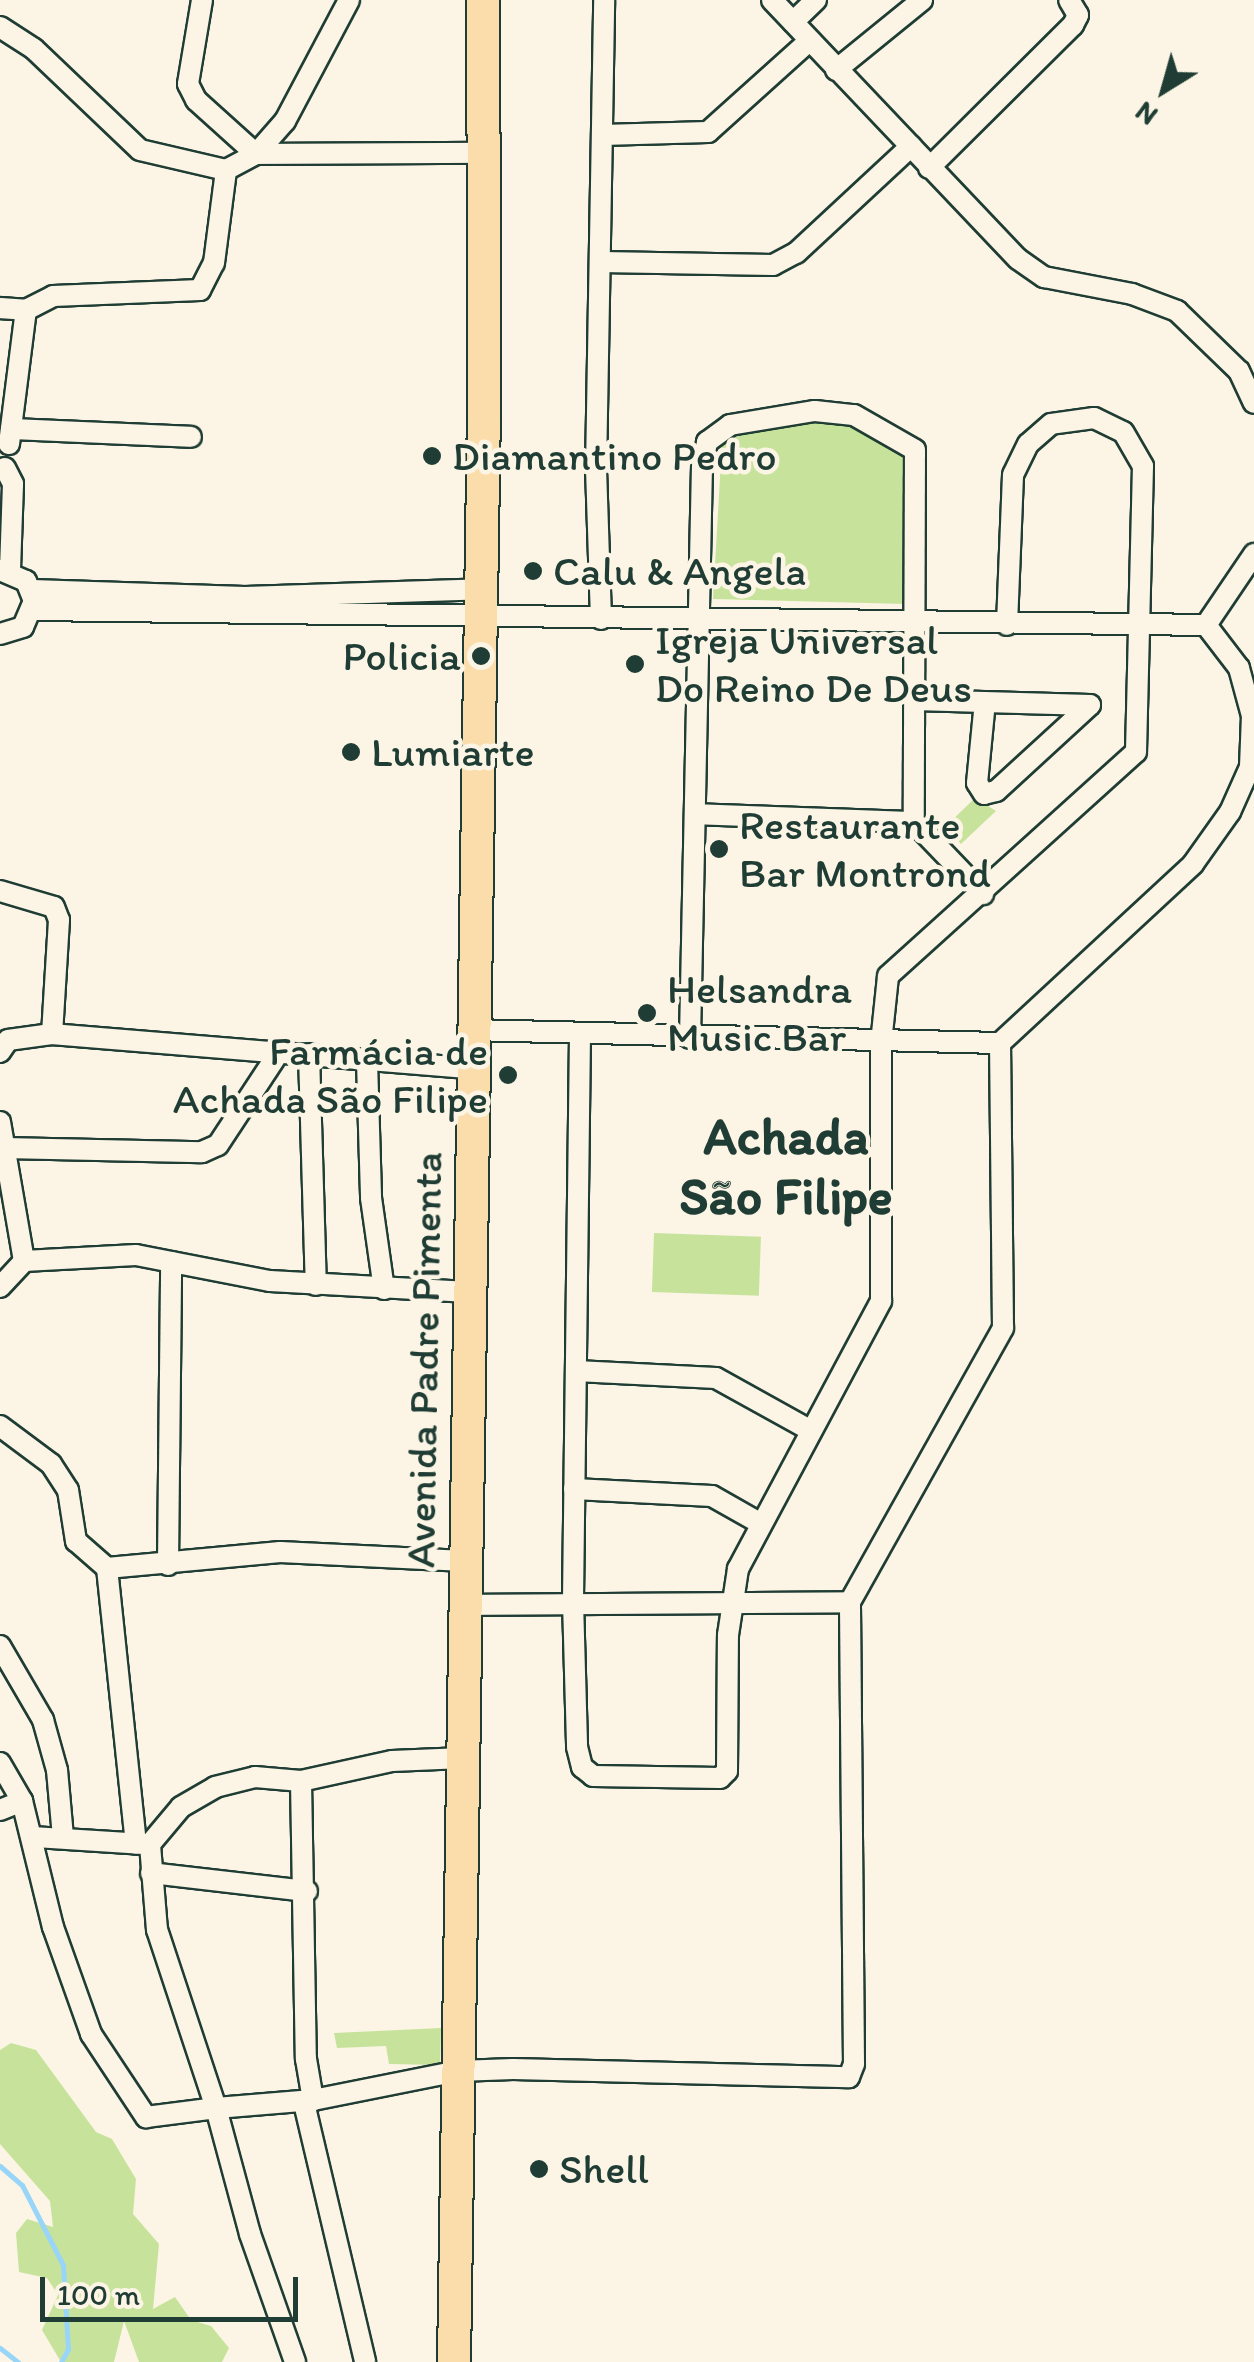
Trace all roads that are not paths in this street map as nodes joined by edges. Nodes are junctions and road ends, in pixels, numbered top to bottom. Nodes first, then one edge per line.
1 (202, 0) edge
2 (349, 0) edge
3 (483, 0) edge
4 (604, 0) edge
5 (772, 0) edge
6 (816, 0) edge
7 (922, 0) edge
8 (1069, 0) edge
9 (793, 22) junction
10 (0, 27) edge
11 (810, 40) junction
12 (836, 70) junction
13 (602, 135) junction
14 (911, 146) junction
15 (482, 152) junction
16 (256, 154) junction
17 (929, 168) junction
18 (226, 170) junction
19 (601, 262) junction
20 (0, 308) edge
21 (26, 310) junction
22 (1254, 404) edge
23 (192, 437) dead end
24 (7, 438) edge
25 (2, 472) edge
26 (1254, 554) edge
27 (5, 571) edge
28 (32, 600) junction
29 (482, 603) junction
30 (700, 616) junction
31 (600, 619) junction
32 (911, 623) junction
33 (1008, 625) junction
34 (1206, 625) junction
35 (1142, 627) junction
36 (0, 634) edge
37 (914, 700) junction
38 (985, 702) junction
39 (695, 814) junction
40 (914, 822) junction
41 (0, 890) edge
42 (983, 894) junction
43 (472, 1030) junction
44 (52, 1034) junction
45 (580, 1035) junction
46 (690, 1038) junction
47 (3, 1041) edge
48 (881, 1043) junction
49 (1000, 1043) junction
50 (279, 1052) junction
51 (309, 1054) junction
52 (367, 1061) junction
53 (470, 1068) junction
54 (0, 1122) edge
55 (4, 1148) junction
56 (8, 1228) edge
57 (24, 1261) junction
58 (172, 1262) junction
59 (316, 1285) junction
60 (0, 1288) edge
61 (384, 1289) junction
62 (469, 1292) junction
63 (576, 1370) junction
64 (0, 1426) edge
65 (810, 1430) junction
66 (574, 1489) junction
67 (758, 1522) junction
68 (464, 1562) junction
69 (168, 1565) junction
70 (107, 1568) junction
71 (730, 1600) junction
72 (573, 1601) junction
73 (850, 1602) junction
74 (464, 1605) junction
75 (0, 1646) edge
76 (463, 1758) junction
77 (0, 1763) edge
78 (301, 1781) junction
79 (22, 1802) junction
80 (0, 1810) edge
81 (34, 1837) junction
82 (64, 1837) junction
83 (143, 1843) junction
84 (151, 1873) junction
85 (307, 1890) junction
86 (458, 2071) junction
87 (309, 2102) junction
88 (216, 2108) junction
89 (295, 2362) edge
90 (365, 2362) edge
91 (454, 2362) edge

1 - 16 street
2 - 16 street
3 - 15 main road, Avenida Padre Pimenta
4 - 13 street
5 - 9 street
6 - 9 street
7 - 12 street
8 - 17 street
9 - 11 street
10 - 18 street
11 - 12 street
11 - 13 street
12 - 14 street
13 - 19 street
14 - 17 street
14 - 19 street
15 - 16 street
15 - 29 main road, Avenida Padre Pimenta
16 - 18 street
17 - 22 street
18 - 21 street
19 - 31 street
20 - 21 street
21 - 24 street
23 - 24 street
24 - 25 street
25 - 27 street
26 - 34 street
27 - 28 street
28 - 29 street
28 - 36 street
29 - 31 street
29 - 43 main road, Avenida Padre Pimenta
30 - 31 street
30 - 32 street
30 - 32 street
30 - 39 street
32 - 33 street
32 - 37 street
33 - 35 street
33 - 35 street
34 - 35 street
34 - 49 street
35 - 42 street
37 - 38 street
37 - 40 street
38 - 38 street
39 - 40 street
39 - 46 street
40 - 42 street
41 - 44 street
42 - 48 street
43 - 45 street
43 - 53 main road, Avenida Padre Pimenta
44 - 47 street
44 - 50 street
45 - 46 street
45 - 63 street
46 - 48 street
48 - 49 street
48 - 65 street
49 - 73 street
50 - 51 street
50 - 55 street
51 - 52 street
51 - 59 street
52 - 53 street
52 - 61 street
53 - 62 main road, Avenida Padre Pimenta
54 - 55 street
55 - 56 street
56 - 57 street
57 - 58 street
57 - 60 street
58 - 59 street
58 - 69 street
59 - 61 street
61 - 62 street
62 - 68 main road, Avenida Padre Pimenta
63 - 65 street
63 - 66 street
64 - 70 street
65 - 67 street
66 - 67 street
66 - 72 street
67 - 71 street
68 - 69 street
68 - 74 main road, Avenida Padre Pimenta
69 - 70 street
70 - 83 street
71 - 72 street
71 - 72 street
71 - 73 street
72 - 74 street
73 - 86 street
74 - 76 main road, Avenida Padre Pimenta
75 - 82 street
76 - 78 street
76 - 86 main road, Avenida Padre Pimenta
77 - 79 street
78 - 83 street
78 - 85 street
79 - 80 street
79 - 81 street
81 - 82 street
81 - 88 street
82 - 83 street
83 - 84 street
84 - 85 street
84 - 88 street
85 - 87 street
86 - 87 street
86 - 91 main road, Avenida Padre Pimenta
87 - 88 street
87 - 90 street
88 - 89 street

